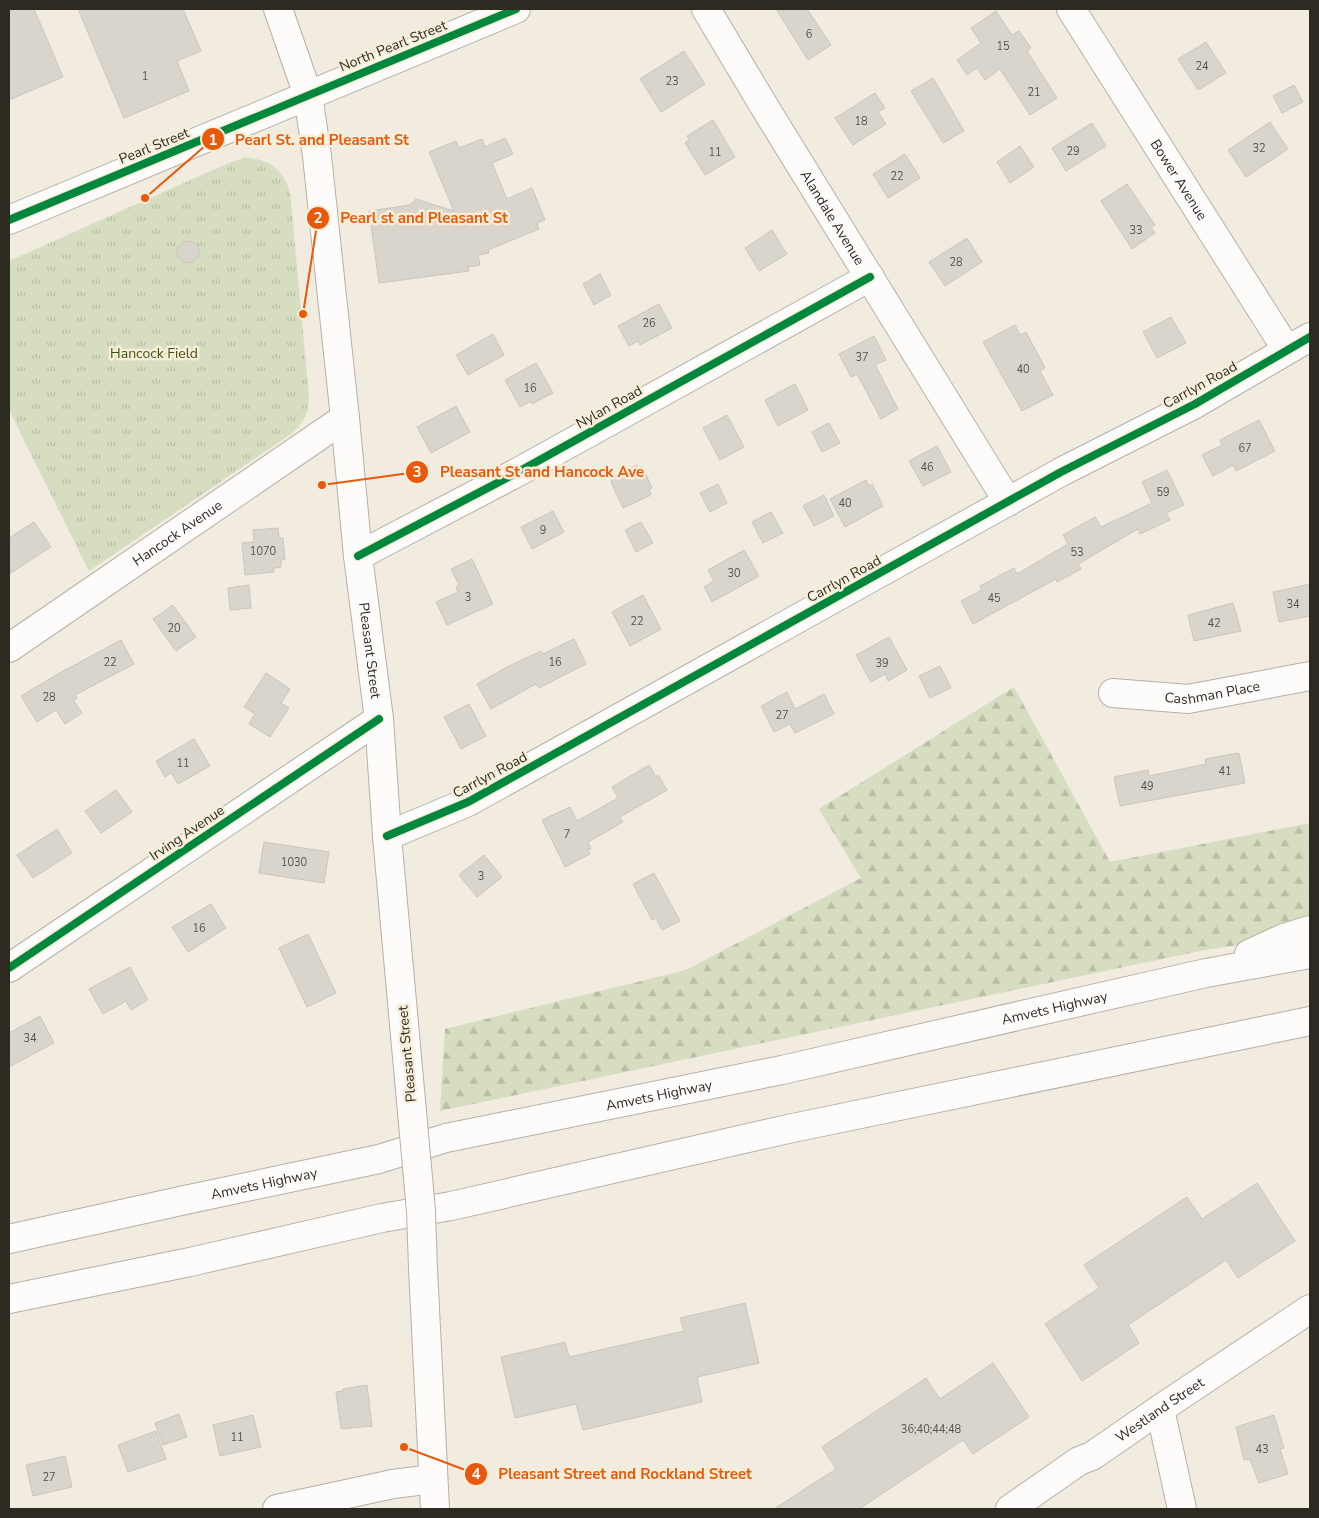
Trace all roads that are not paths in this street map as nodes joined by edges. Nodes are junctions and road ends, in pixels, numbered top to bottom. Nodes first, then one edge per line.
1 (278, 9) edge
2 (516, 9) edge
3 (706, 9) edge
4 (1071, 9) edge
5 (308, 95) junction
6 (9, 220) edge
7 (870, 277) junction
8 (1299, 344) edge
9 (345, 418) junction
10 (1008, 502) junction
11 (358, 556) junction
12 (9, 648) edge
13 (1310, 676) edge
14 (1113, 693) dead end
15 (379, 719) junction
16 (387, 836) junction
17 (1310, 930) edge
18 (1310, 954) edge
19 (11, 963) edge
20 (1206, 973) junction
21 (1310, 1021) edge
22 (9, 1239) edge
23 (9, 1300) edge
24 (1310, 1309) edge
25 (1160, 1409) junction
26 (433, 1479) junction
27 (277, 1509) edge
28 (435, 1509) edge
29 (1010, 1509) edge
30 (1182, 1509) edge

1 - 5 main road, Pleasant Street
2 - 5 main road, North Pearl Street
3 - 7 main road, Alandale Avenue
4 - 8 main road, Bower Avenue
5 - 6 main road, Pearl Street
5 - 9 main road, Pleasant Street
7 - 10 main road, Alandale Avenue
7 - 11 main road, Nylan Road
8 - 10 main road, Carrlyn Road
9 - 11 main road, Pleasant Street
9 - 12 main road, Hancock Avenue
10 - 16 main road, Carrlyn Road
11 - 15 main road, Pleasant Street
13 - 14 main road, Cashman Place
15 - 16 main road, Pleasant Street
15 - 19 main road, Irving Avenue
16 - 26 main road, Pleasant Street, bridge
17 - 20 main road
18 - 20 main road, Amvets Highway
20 - 22 main road, Amvets Highway
21 - 23 main road
24 - 25 main road, Westland Street
25 - 29 main road, Westland Street
25 - 30 main road
26 - 27 main road
26 - 28 main road, Pleasant Street

